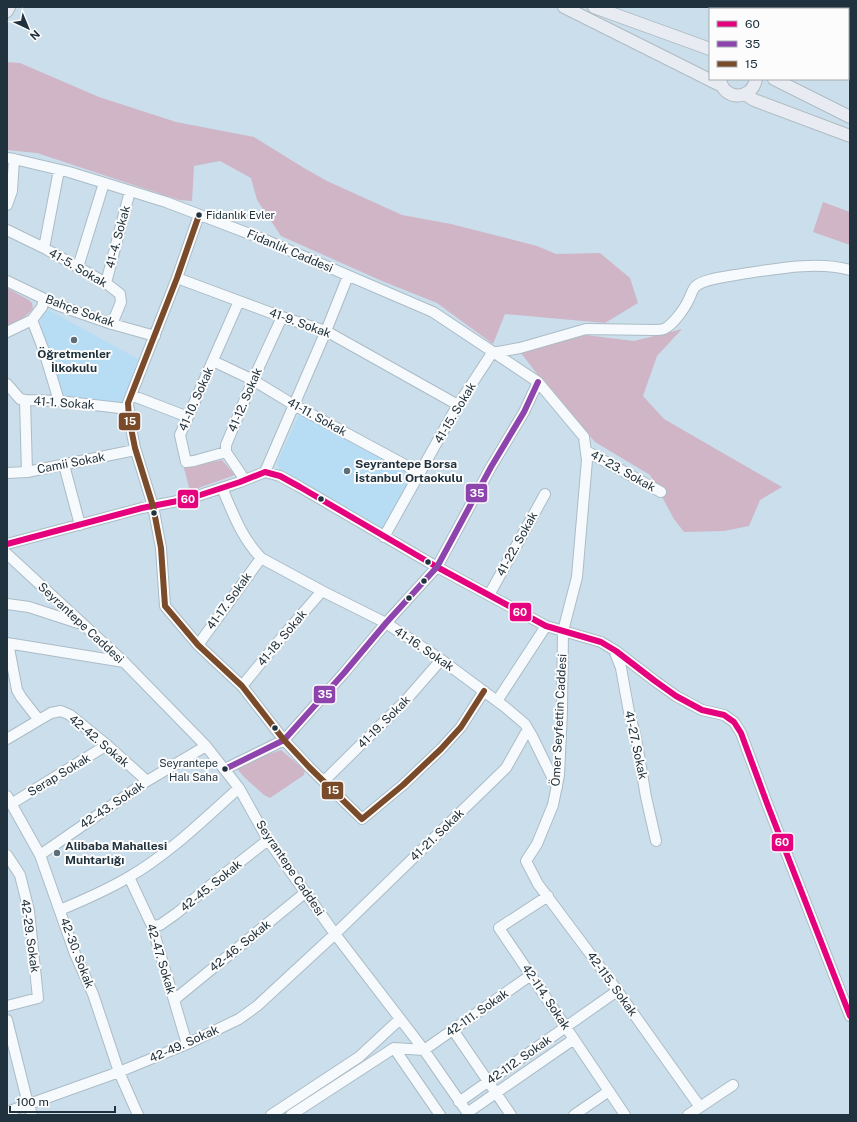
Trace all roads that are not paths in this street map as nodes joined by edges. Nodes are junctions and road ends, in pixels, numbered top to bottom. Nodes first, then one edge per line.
1 (9, 7) edge
2 (564, 7) edge
3 (594, 7) edge
4 (7, 11) edge
5 (709, 49) edge
6 (709, 76) edge
7 (756, 80) edge
8 (776, 80) edge
9 (721, 82) edge
10 (745, 94) junction
11 (850, 118) edge
12 (850, 136) edge
13 (11, 158) edge
14 (59, 170) junction
15 (104, 183) junction
16 (130, 191) junction
17 (7, 205) edge
18 (199, 215) junction
19 (7, 230) edge
20 (44, 248) junction
21 (78, 267) junction
22 (850, 270) edge
23 (348, 276) junction
24 (178, 278) junction
25 (7, 281) edge
26 (106, 283) junction
27 (44, 299) junction
28 (239, 301) junction
29 (282, 317) junction
30 (32, 320) junction
31 (112, 324) junction
32 (326, 331) junction
33 (7, 332) edge
34 (155, 336) junction
35 (492, 353) junction
36 (213, 361) junction
37 (253, 380) junction
38 (538, 382) junction
39 (7, 384) edge
40 (131, 395) junction
41 (25, 400) junction
42 (60, 401) junction
43 (294, 404) junction
44 (458, 405) junction
45 (129, 410) junction
46 (188, 417) junction
47 (135, 450) junction
48 (586, 451) junction
49 (226, 452) junction
50 (64, 465) junction
51 (26, 472) junction
52 (265, 472) junction
53 (7, 473) edge
54 (420, 474) junction
55 (245, 480) junction
56 (222, 488) junction
57 (661, 492) dead end
58 (545, 494) dead end
59 (153, 506) junction
60 (80, 525) junction
61 (384, 537) junction
62 (7, 544) edge
63 (7, 554) edge
64 (261, 558) junction
65 (437, 567) junction
66 (322, 591) junction
67 (488, 595) junction
68 (7, 604) edge
69 (386, 623) junction
70 (82, 624) junction
71 (546, 626) junction
72 (563, 631) junction
73 (8, 643) edge
74 (198, 645) junction
75 (614, 650) junction
76 (441, 660) junction
77 (124, 662) junction
78 (242, 686) junction
79 (484, 691) junction
80 (497, 701) junction
81 (39, 720) junction
82 (528, 729) junction
83 (7, 739) edge
84 (284, 740) junction
85 (107, 745) junction
86 (206, 746) junction
87 (225, 769) junction
88 (147, 781) junction
89 (324, 781) junction
90 (557, 787) junction
91 (238, 788) junction
92 (9, 800) edge
93 (268, 840) junction
94 (656, 841) dead end
95 (40, 854) junction
96 (7, 855) edge
97 (526, 861) joint
98 (129, 877) junction
99 (306, 892) junction
100 (548, 896) junction
101 (60, 910) junction
102 (152, 926) junction
103 (335, 934) junction
104 (531, 975) junction
105 (617, 991) junction
106 (174, 1000) junction
107 (7, 1006) edge
108 (850, 1016) edge
109 (400, 1019) junction
110 (7, 1020) edge
111 (566, 1027) junction
112 (453, 1030) junction
113 (574, 1039) junction
114 (187, 1044) junction
115 (394, 1048) junction
116 (424, 1050) junction
117 (119, 1072) junction
118 (488, 1082) junction
119 (733, 1085) dead end
120 (609, 1091) junction
121 (496, 1093) junction
122 (459, 1102) junction
123 (28, 1104) junction
124 (7, 1112) edge
125 (695, 1112) edge
126 (468, 1114) edge
127 (32, 1115) edge
128 (138, 1115) edge
129 (271, 1115) edge
130 (291, 1115) edge
131 (440, 1115) edge
132 (511, 1115) edge
133 (574, 1115) edge
134 (625, 1115) edge

1 - 4 main road
2 - 6 main road
3 - 5 main road
7 - 10 main road
8 - 11 main road
9 - 10 main road
10 - 12 main road
13 - 14 street, Fidanlık Caddesi
13 - 17 street
14 - 15 street, Fidanlık Caddesi
14 - 20 street
15 - 16 street, Fidanlık Caddesi
15 - 21 street
16 - 18 street, Fidanlık Caddesi
16 - 26 street, 41-4. Sokak
18 - 23 street, Fidanlık Caddesi
18 - 24 street
19 - 20 street, 41-5. Sokak
20 - 21 street, 41-5. Sokak
21 - 26 street, 41-5. Sokak
22 - 35 street
23 - 32 street
23 - 35 street, Fidanlık Caddesi
24 - 28 street, 41-9. Sokak
24 - 34 street
25 - 27 street, Bahçe Sokak
26 - 31 street, 41-5. Sokak
27 - 30 street
27 - 31 street, Bahçe Sokak
28 - 29 street, 41-9. Sokak
28 - 36 street, 41-10. Sokak
29 - 32 street, 41-9. Sokak
29 - 37 street, 41-12. Sokak
30 - 33 street
30 - 42 street
31 - 34 street, Bahçe Sokak
32 - 43 street
32 - 44 street, 41-9. Sokak
34 - 40 street
35 - 38 street, Ömer Seyfettin Caddesi
35 - 44 street, 41-15. Sokak
36 - 37 street, 41-11. Sokak
36 - 46 street, 41-10. Sokak
37 - 43 street, 41-11. Sokak
37 - 49 street, 41-12. Sokak
38 - 48 street, Ömer Seyfettin Caddesi
38 - 65 street
39 - 41 street, 41-1. Sokak
40 - 45 street
40 - 46 street
41 - 42 street, 41-1. Sokak
41 - 51 street
42 - 45 street, 41-1. Sokak
43 - 52 street
43 - 54 street, 41-11. Sokak
44 - 54 street, 41-15. Sokak
45 - 47 street
46 - 49 street, 41-10. Sokak
47 - 50 street, Camii Sokak
47 - 59 street
48 - 57 street, 41-23. Sokak
48 - 72 street, Ömer Seyfettin Caddesi
49 - 55 street
50 - 51 street, Camii Sokak
50 - 60 street
51 - 53 street, Camii Sokak
52 - 55 street
52 - 61 street
54 - 61 street, 41-15. Sokak
55 - 56 street
56 - 59 street
56 - 64 street, 41-16. Sokak
58 - 67 street, 41-22. Sokak
59 - 60 street
59 - 74 street
60 - 62 street
61 - 65 street
63 - 70 street, Seyrantepe Caddesi
64 - 66 street, 41-16. Sokak
64 - 74 street, 41-17. Sokak
65 - 67 street
65 - 69 street
66 - 69 street, 41-16. Sokak
66 - 78 street, 41-18. Sokak
67 - 71 street
68 - 70 street
69 - 76 street, 41-16. Sokak
69 - 84 street
70 - 77 street, Seyrantepe Caddesi
71 - 72 street
71 - 80 street
72 - 75 street
72 - 90 street, Ömer Seyfettin Caddesi
73 - 77 street
73 - 81 street
74 - 78 street
75 - 94 street, 41-27. Sokak
75 - 108 street
76 - 79 street, 41-16. Sokak
76 - 89 street, 41-19. Sokak
77 - 86 street, Seyrantepe Caddesi
78 - 84 street
79 - 80 street, 41-16. Sokak
79 - 89 street
80 - 82 street, 41-16. Sokak
81 - 83 street
81 - 85 street, 42-42. Sokak
82 - 90 street, 41-16. Sokak
82 - 103 street, 41-21. Sokak
84 - 87 street
84 - 89 street
85 - 88 street, 42-42. Sokak
85 - 92 street, Serap Sokak
86 - 87 street, Seyrantepe Caddesi
86 - 88 street, 42-43. Sokak
87 - 91 street, Seyrantepe Caddesi
88 - 95 street, 42-43. Sokak
90 - 97 street, Ömer Seyfettin Caddesi
91 - 93 street, Seyrantepe Caddesi
91 - 98 street
92 - 95 street, 42-30. Sokak
93 - 99 street, Seyrantepe Caddesi
93 - 102 street, 42-45. Sokak
95 - 101 street, 42-30. Sokak
96 - 107 street, 42-29. Sokak
97 - 100 street, 42-115. Sokak
98 - 101 street
98 - 102 street, 42-47. Sokak
99 - 103 street, Seyrantepe Caddesi
99 - 106 street, 42-46. Sokak
100 - 104 street, 42-114. Sokak
100 - 105 street, 42-115. Sokak
101 - 117 street, 42-30. Sokak
102 - 106 street, 42-47. Sokak
103 - 109 street, Seyrantepe Caddesi
103 - 114 street, 42-49. Sokak
104 - 111 street, 42-114. Sokak
104 - 112 street, 42-111. Sokak
105 - 111 street, 42-112. Sokak
105 - 125 street, 42-115. Sokak
106 - 114 street, 42-47. Sokak
109 - 116 street, Seyrantepe Caddesi
109 - 129 street
110 - 123 street
111 - 113 street, 42-114. Sokak
111 - 118 street, 42-112. Sokak
112 - 116 street, 42-111. Sokak
112 - 118 street
113 - 120 street, 42-114. Sokak
113 - 121 street, 42-112. Sokak
114 - 117 street, 42-49. Sokak
115 - 116 street
115 - 130 street
115 - 131 street
116 - 122 street, Seyrantepe Caddesi
117 - 123 street, 42-49. Sokak
117 - 128 street, 42-30. Sokak
118 - 121 street
118 - 122 street, 42-112. Sokak
119 - 125 street
120 - 133 street
120 - 134 street, 42-114. Sokak
121 - 126 street, 42-112. Sokak
121 - 132 street
122 - 126 street, Seyrantepe Caddesi
123 - 124 street, 42-49. Sokak
123 - 127 street

